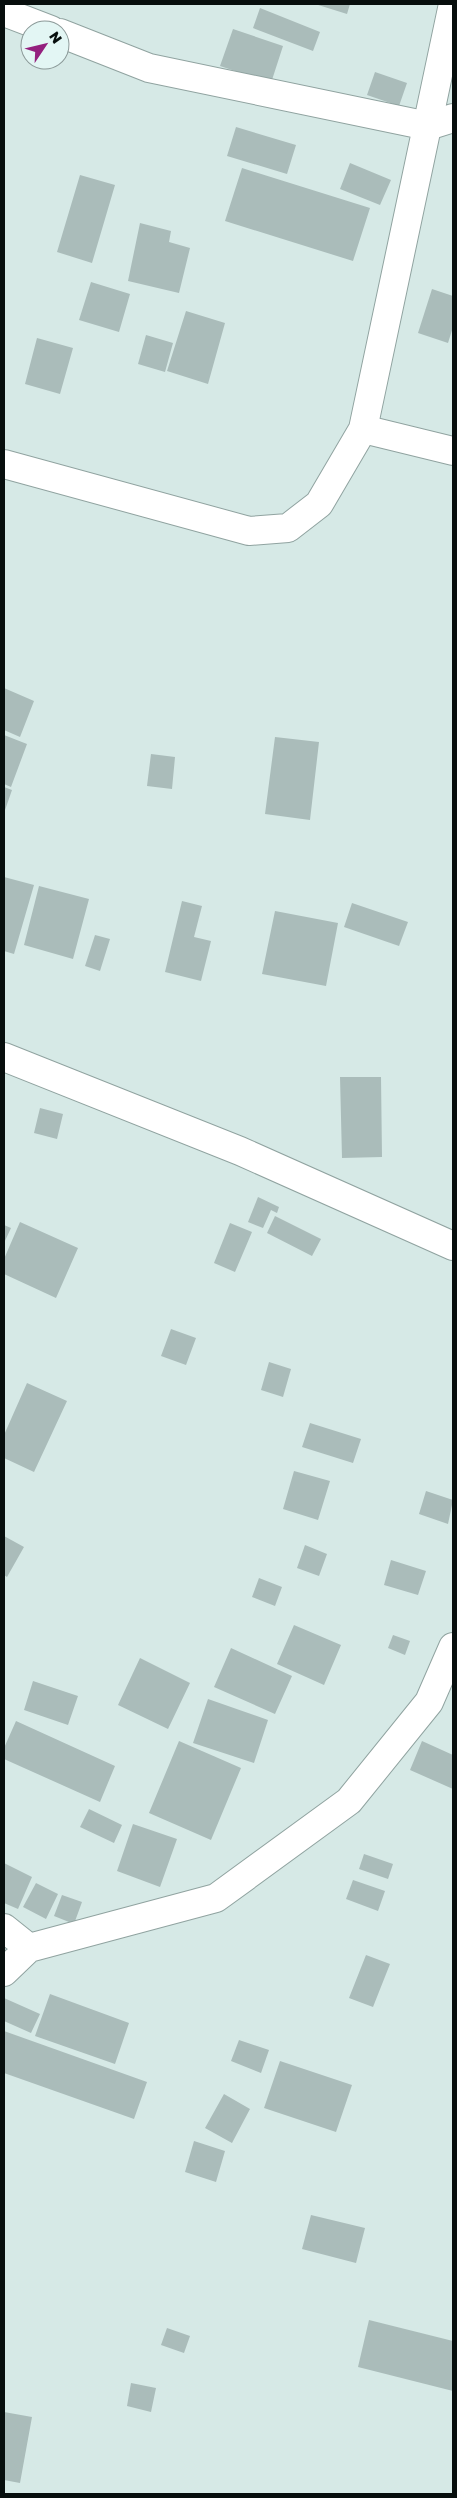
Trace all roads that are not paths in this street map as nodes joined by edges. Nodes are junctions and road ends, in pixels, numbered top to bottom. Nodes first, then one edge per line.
1 (453, 4) edge
2 (4, 12) edge
3 (25, 20) edge
4 (70, 37) edge
5 (449, 48) edge
6 (453, 118) edge
7 (428, 126) junction
8 (363, 429) junction
9 (453, 451) edge
10 (4, 464) edge
11 (4, 1057) edge
12 (453, 1246) edge
13 (453, 1647) edge
14 (4, 1928) edge
15 (29, 1948) junction
16 (4, 1972) edge

1 - 5 street
2 - 3 street
4 - 7 street
5 - 7 street
6 - 7 street
7 - 8 street
8 - 9 street
8 - 10 street
11 - 12 street
13 - 15 street
14 - 15 street
15 - 16 street

